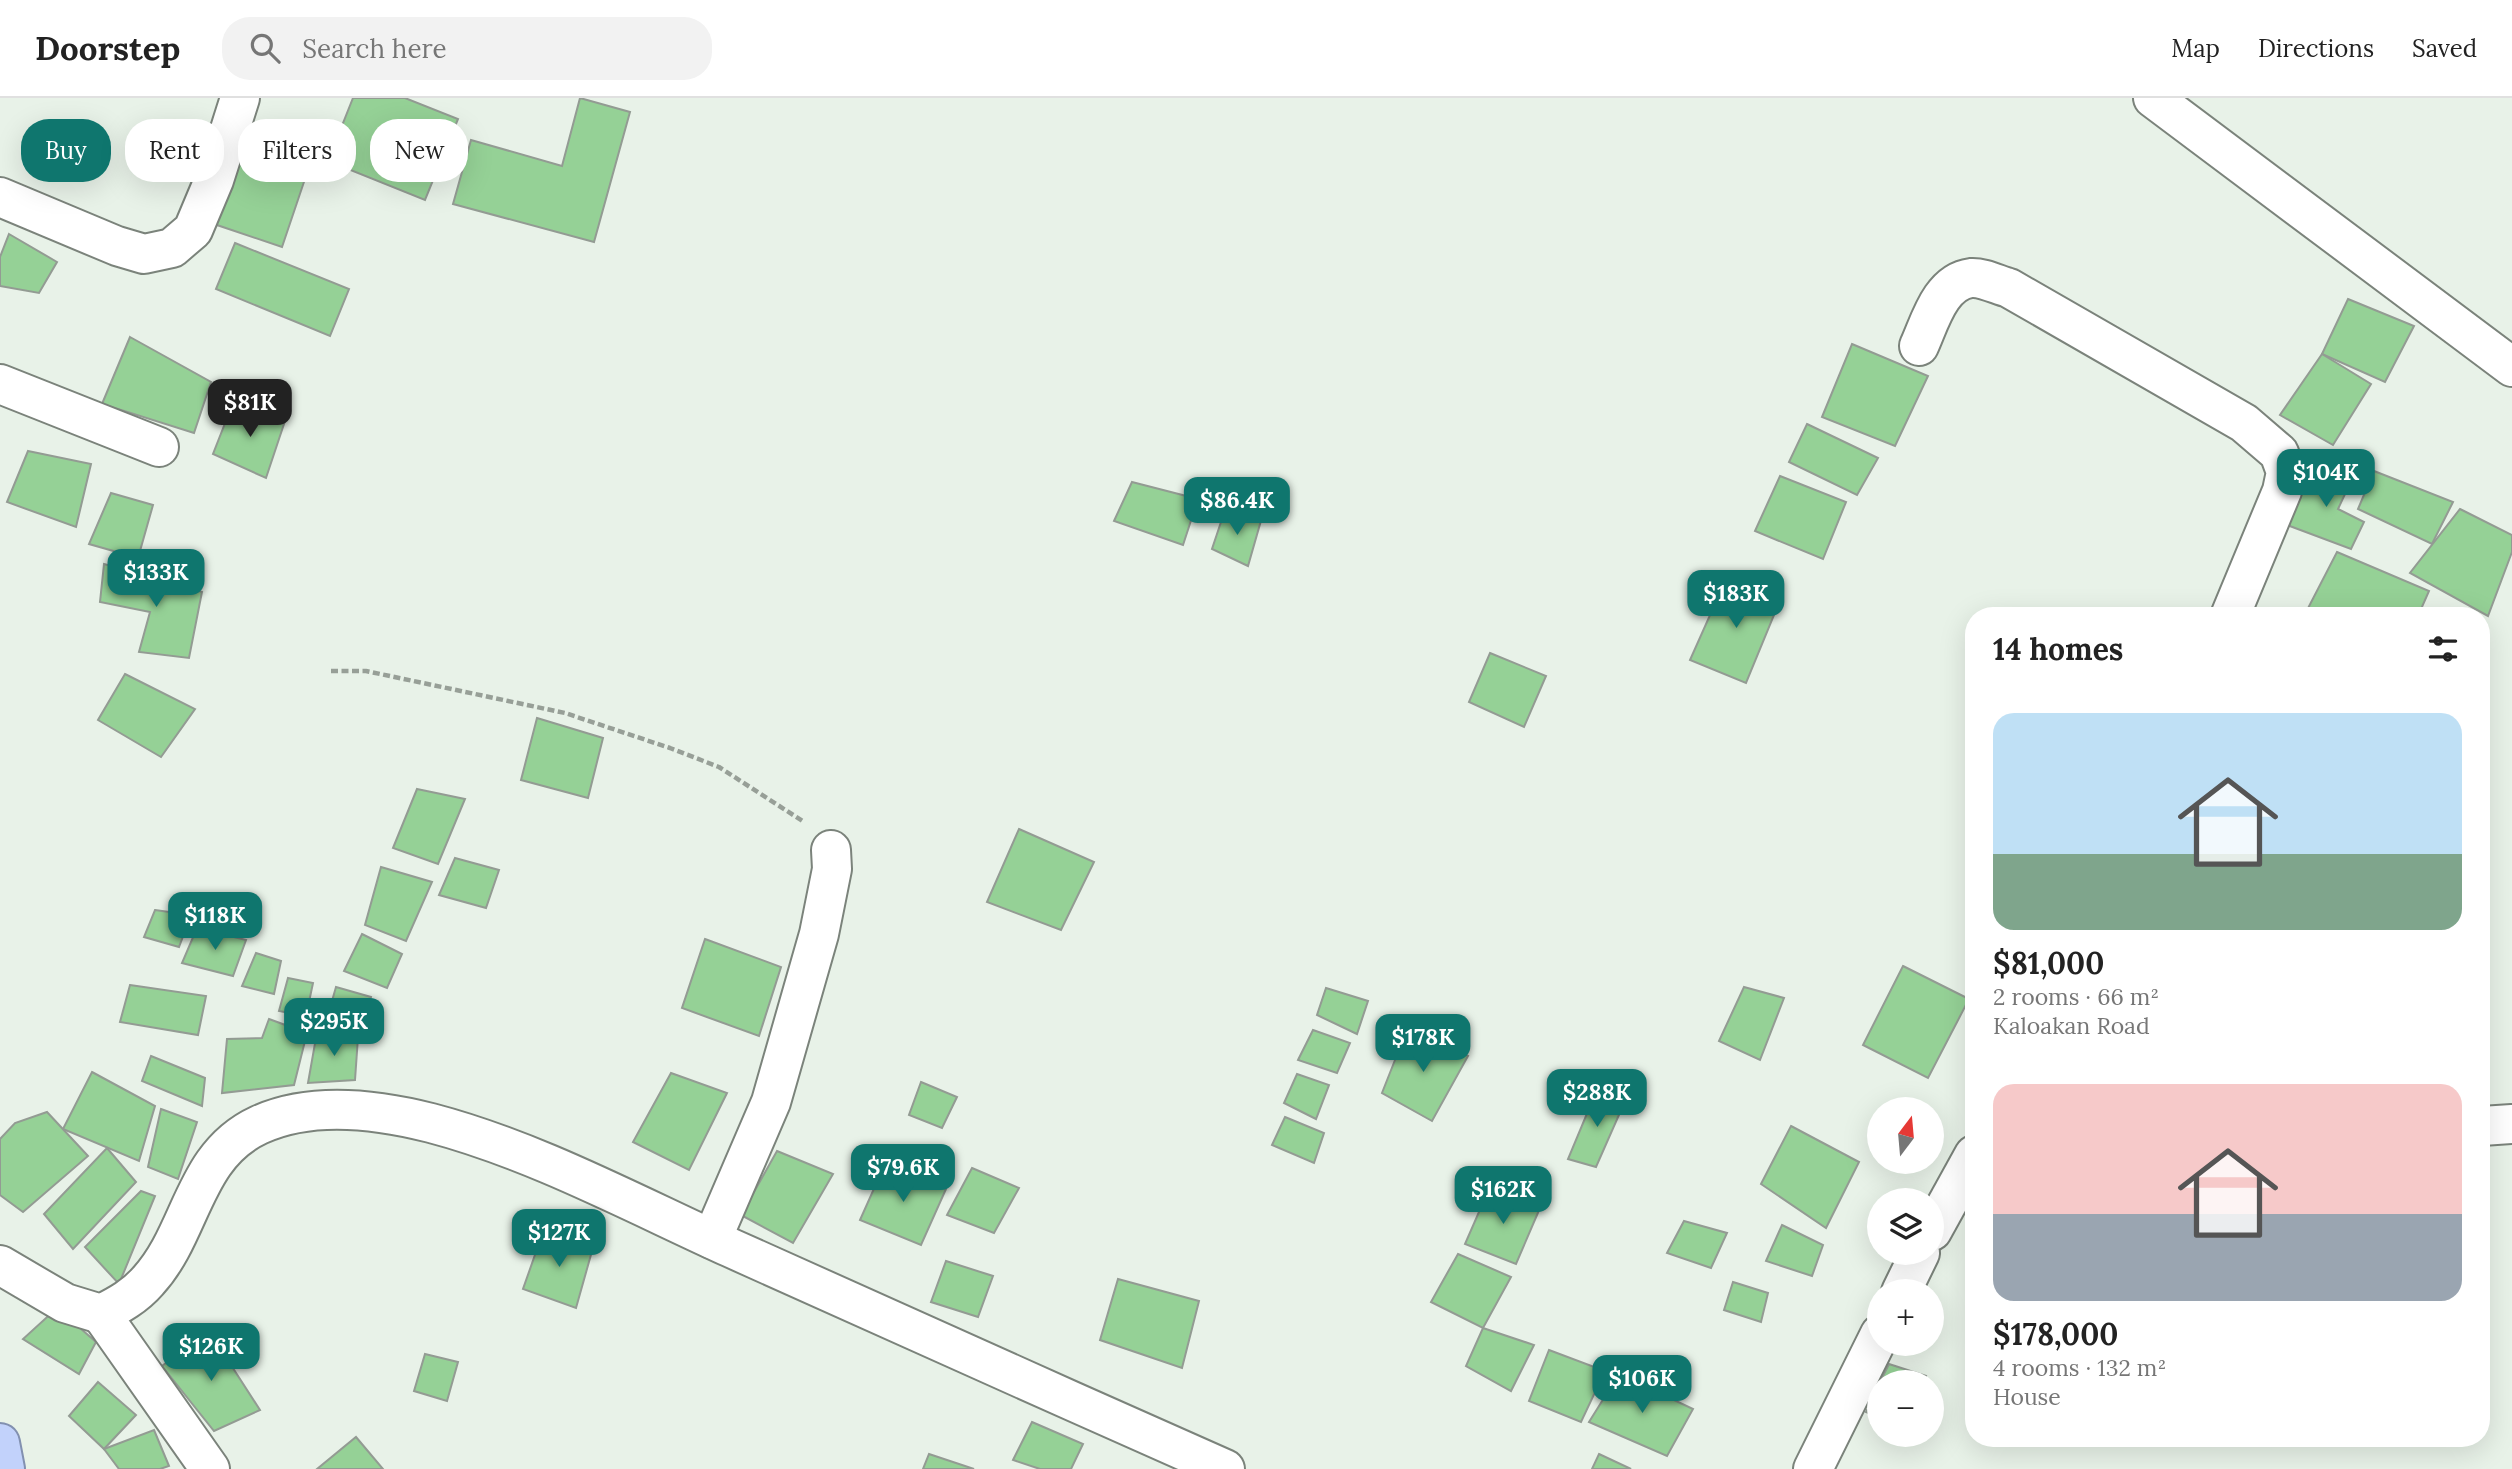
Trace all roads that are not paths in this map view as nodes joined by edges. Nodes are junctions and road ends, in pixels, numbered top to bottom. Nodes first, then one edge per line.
1 (240, 98) edge
2 (2153, 98) edge
3 (0, 197) edge
4 (1919, 346) dead end
5 (2512, 367) edge
6 (0, 384) edge
7 (159, 447) dead end
8 (2234, 607) edge
9 (831, 850) road end
10 (2512, 1124) edge
11 (2490, 1125) edge
12 (1965, 1171) edge
13 (1944, 1209) edge
14 (712, 1239) junction
15 (0, 1265) edge
16 (101, 1314) junction
17 (1869, 1356) edge
18 (0, 1443) edge
19 (5, 1469) edge
20 (210, 1469) edge
21 (1225, 1469) edge
22 (1813, 1469) edge

1 - 3 street
2 - 5 street
4 - 8 street
6 - 7 street
9 - 14 street
10 - 11 street
12 - 13 street
14 - 16 street
14 - 21 street
15 - 16 street
16 - 20 street
17 - 22 street
18 - 19 highway

